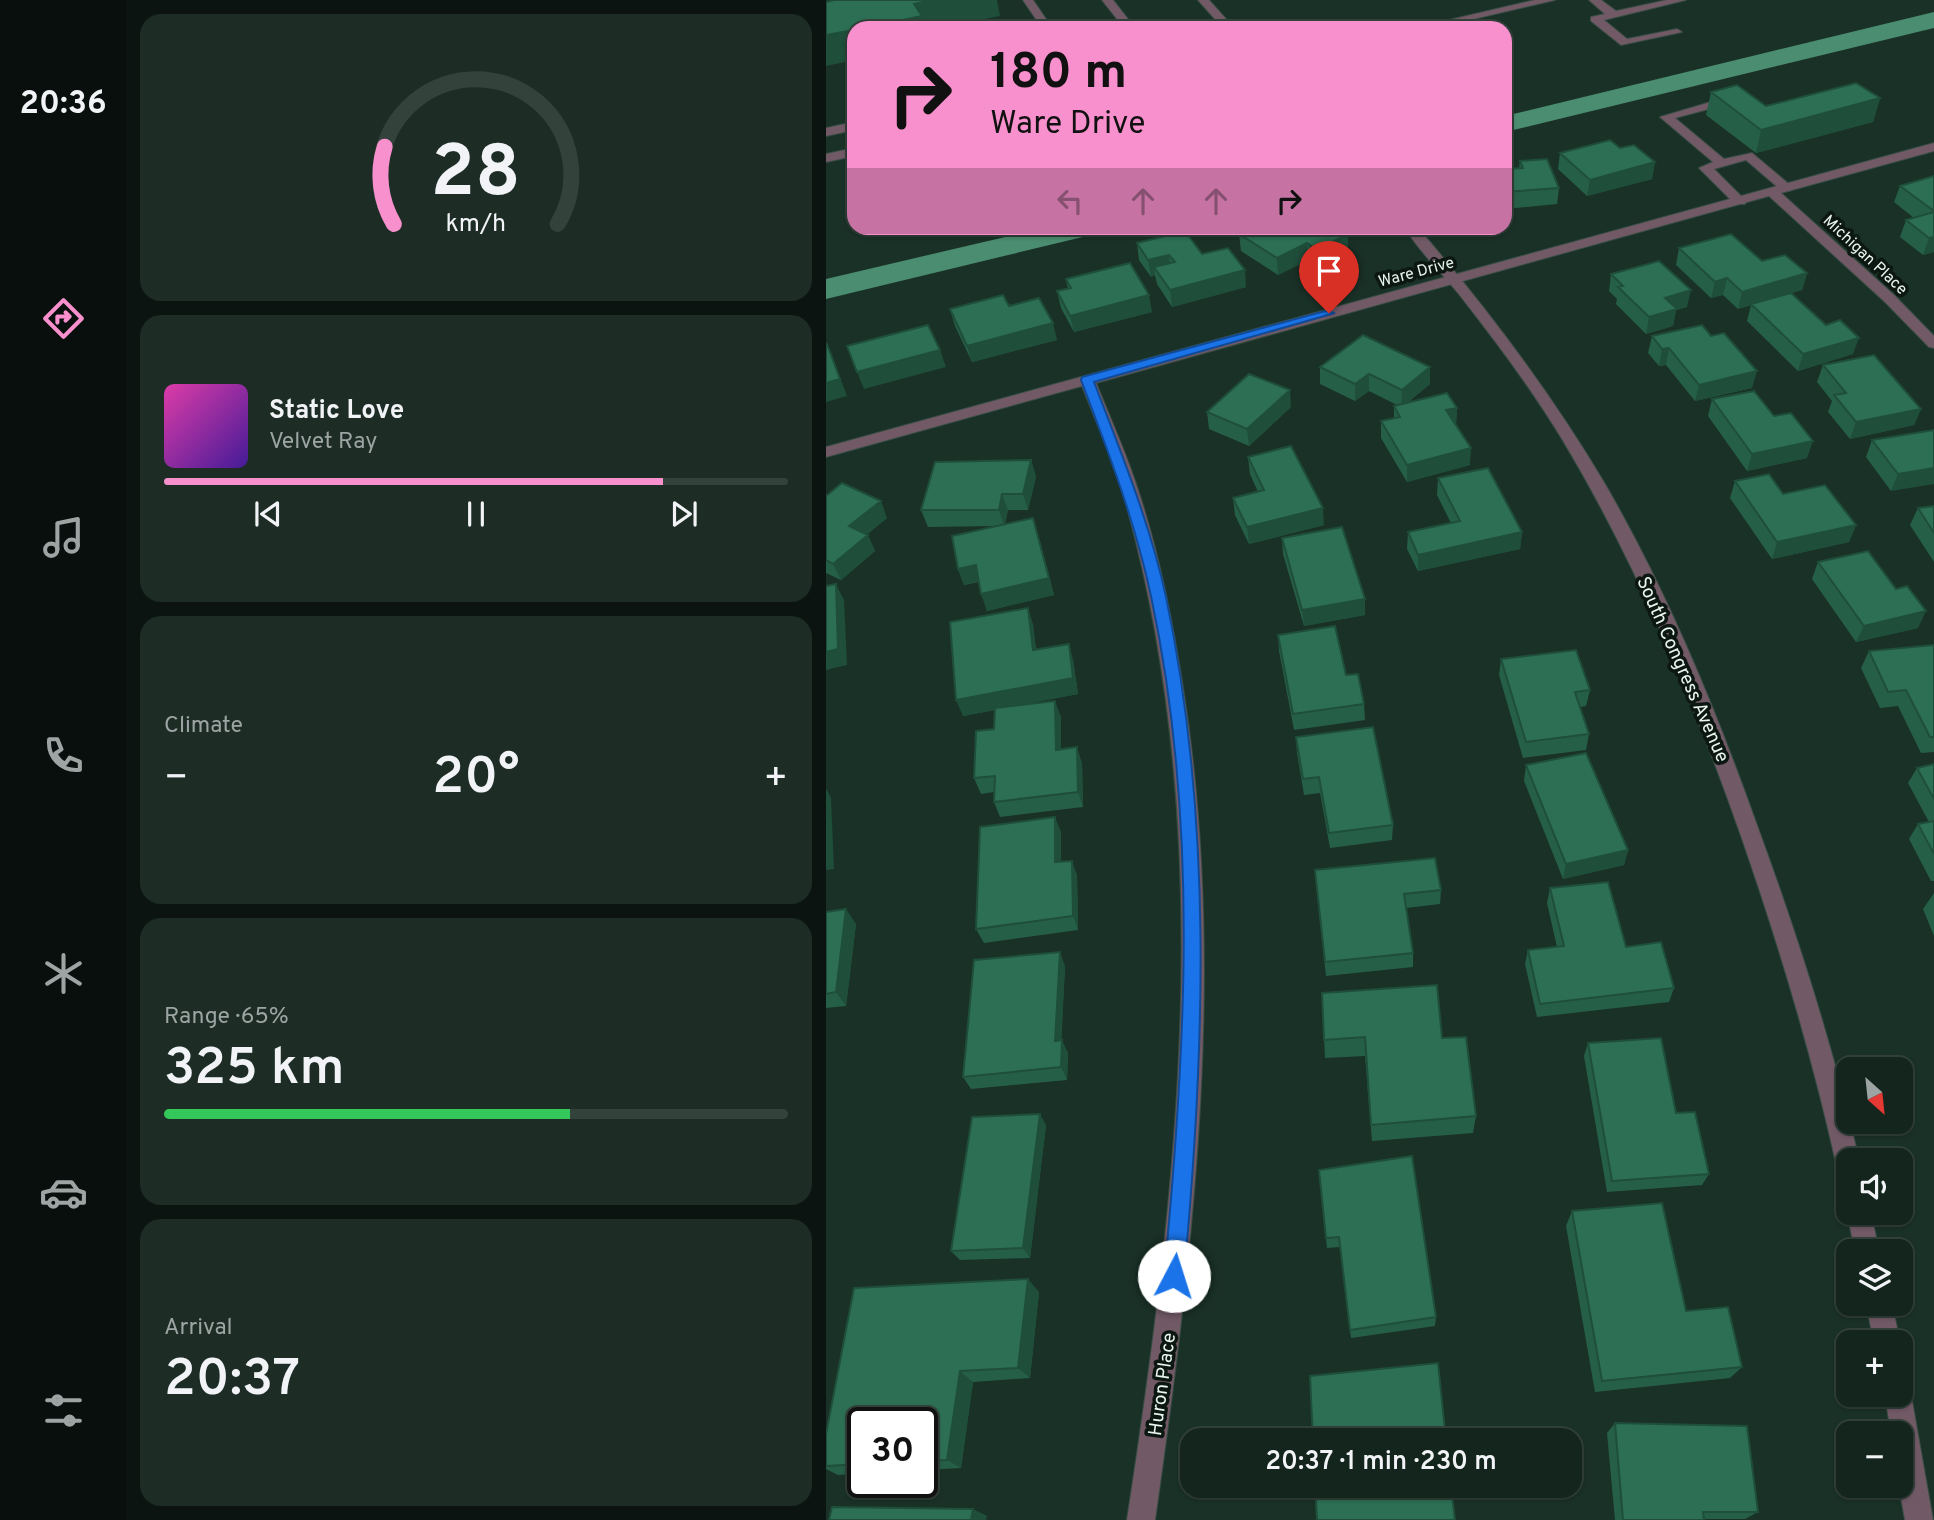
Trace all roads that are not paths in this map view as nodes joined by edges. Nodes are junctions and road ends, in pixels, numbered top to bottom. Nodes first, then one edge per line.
1 (1028, 0) edge
2 (1107, 0) edge
3 (1203, 0) edge
4 (1550, 0) edge
5 (1594, 0) edge
6 (1681, 0) edge
7 (1614, 15) junction
8 (1042, 21) edge
9 (1124, 21) edge
10 (1222, 21) edge
11 (1452, 21) edge
12 (1676, 32) dead end
13 (1746, 104) edge
14 (847, 128) edge
15 (826, 132) edge
16 (1934, 147) edge
17 (847, 154) edge
18 (826, 158) edge
19 (1722, 163) junction
20 (1779, 190) junction
21 (1740, 201) junction
22 (1417, 235) edge
23 (1455, 279) junction
24 (1934, 344) edge
25 (1087, 380) junction
26 (826, 452) edge
27 (1844, 1148) edge
28 (1900, 1407) edge
29 (1140, 1520) edge
30 (1919, 1520) edge

1 - 8 street
2 - 9 street
3 - 10 street
4 - 11 street
5 - 7 street
6 - 7 street
7 - 12 street
13 - 19 street
14 - 15 street
16 - 20 street, Ware Drive
17 - 18 street
19 - 20 street, Michigan Place
19 - 21 street
20 - 21 street, Ware Drive
20 - 24 street, Michigan Place
21 - 23 street, Ware Drive
22 - 23 street, South Congress Avenue
23 - 25 street, Ware Drive
23 - 27 street, South Congress Avenue
25 - 26 street, Ware Drive
25 - 29 street, Huron Place
28 - 30 street

